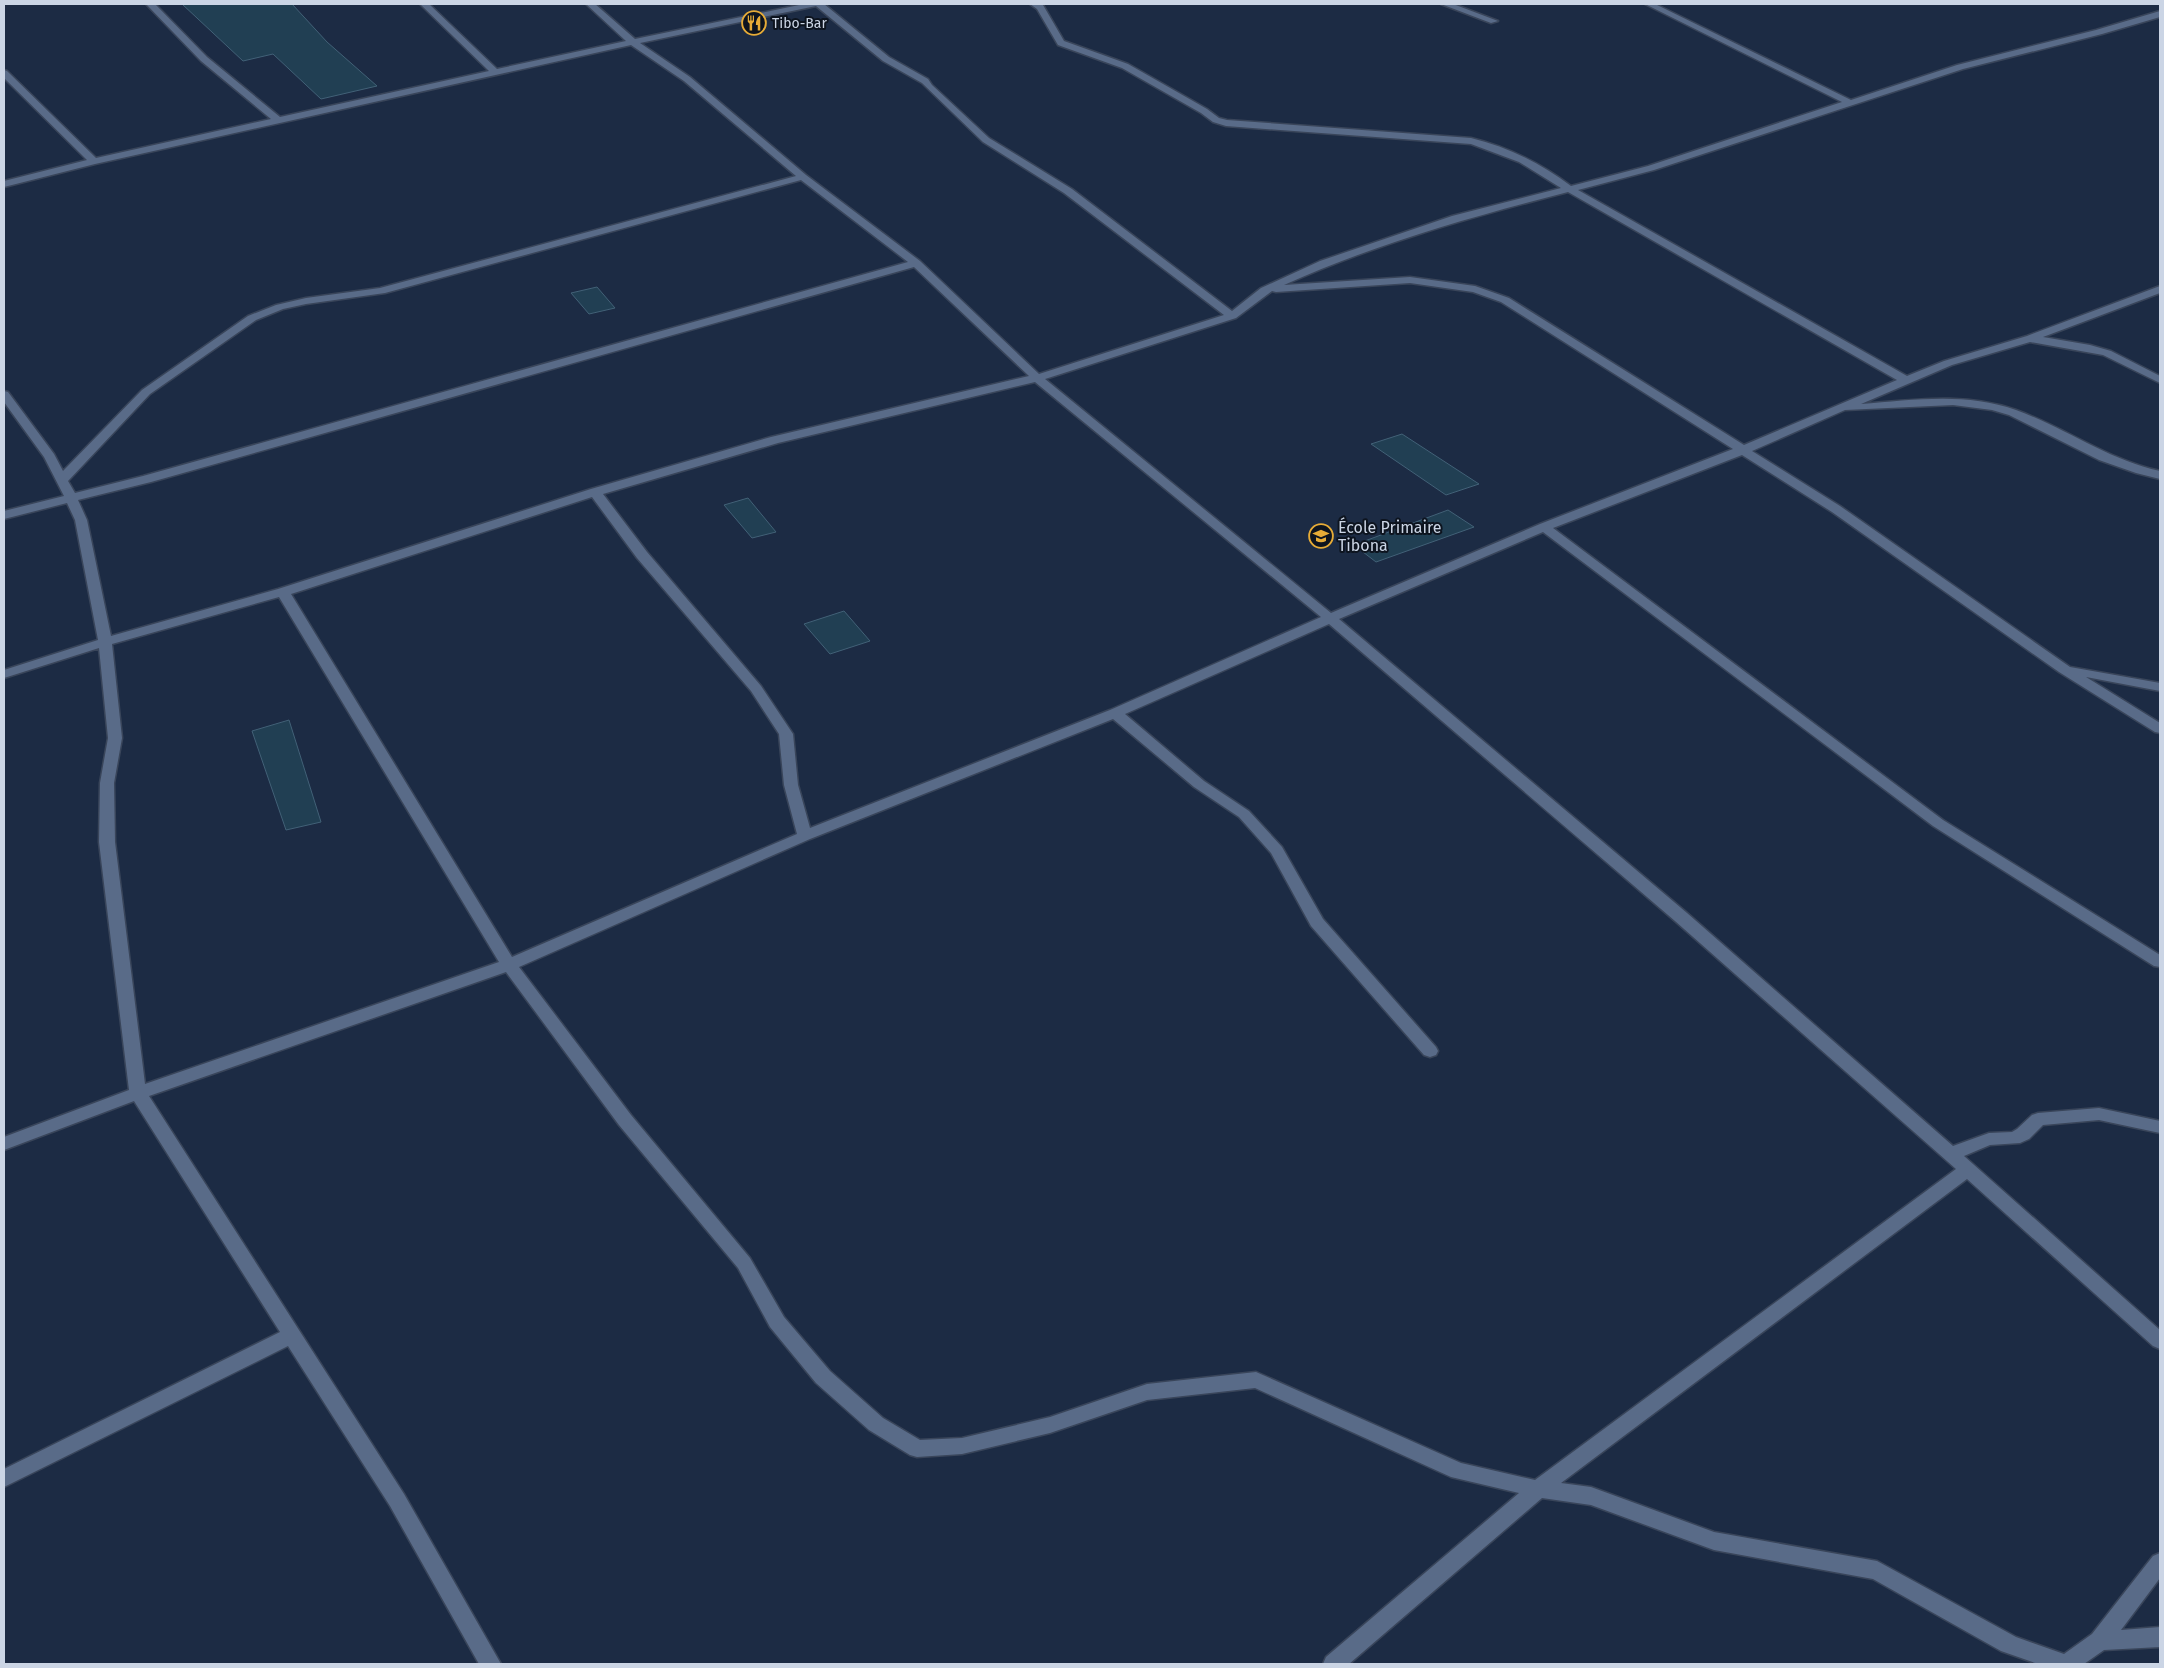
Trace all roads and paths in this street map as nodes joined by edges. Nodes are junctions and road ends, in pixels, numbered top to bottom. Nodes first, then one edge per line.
1 (150, 4) edge
2 (424, 4) edge
3 (590, 4) edge
4 (815, 4) edge
5 (819, 4) edge
6 (1034, 4) edge
7 (1445, 4) edge
8 (1650, 4) edge
9 (2160, 14) edge
10 (1494, 22) dead end
11 (633, 42) junction
12 (495, 72) junction
13 (4, 73) edge
14 (1851, 103) junction
15 (279, 121) junction
16 (94, 161) junction
17 (803, 177) junction
18 (4, 184) edge
19 (1569, 189) junction
20 (916, 263) junction
21 (2160, 289) edge
22 (1265, 290) junction
23 (1232, 316) junction
24 (2031, 338) junction
25 (1037, 378) junction
26 (1906, 380) junction
27 (2160, 380) edge
28 (4, 394) edge
29 (1836, 409) junction
30 (1743, 450) junction
31 (2160, 475) edge
32 (61, 481) junction
33 (595, 492) junction
34 (71, 498) junction
35 (4, 515) edge
36 (1544, 527) junction
37 (283, 592) junction
38 (1330, 618) junction
39 (105, 642) junction
40 (2064, 669) junction
41 (4, 674) edge
42 (2160, 687) edge
43 (1115, 713) junction
44 (2160, 729) edge
45 (805, 836) junction
46 (2160, 962) edge
47 (509, 965) junction
48 (1430, 1051) dead end
49 (138, 1093) junction
50 (2160, 1127) edge
51 (4, 1144) edge
52 (1950, 1154) junction
53 (1968, 1169) junction
54 (292, 1335) junction
55 (2160, 1342) edge
56 (4, 1478) edge
57 (1538, 1489) junction
58 (2160, 1562) edge
59 (2160, 1637) edge
60 (2100, 1641) junction
61 (490, 1664) edge
62 (1334, 1664) edge
63 (2064, 1664) edge
64 (2067, 1664) edge

1 - 15 street
2 - 12 street
3 - 11 street
4 - 11 street
5 - 23 street
6 - 19 street
7 - 10 street
8 - 14 street
9 - 14 street
11 - 12 street
11 - 17 street
12 - 15 street
13 - 16 street
14 - 19 street
15 - 16 street
16 - 18 street
17 - 20 street
17 - 32 street
19 - 22 street
19 - 26 street
20 - 25 street
20 - 34 street
21 - 24 street
22 - 23 street
22 - 30 street
23 - 25 street
24 - 26 street
24 - 27 street
25 - 33 street
25 - 38 street
26 - 29 street
28 - 32 street
29 - 30 street
29 - 31 street
30 - 36 street
30 - 40 street
32 - 34 street
33 - 37 street
33 - 45 street
34 - 35 street
34 - 39 street
36 - 38 street
36 - 46 street
37 - 39 street
37 - 47 street
38 - 43 street
38 - 52 street
39 - 41 street
39 - 49 street
40 - 42 street
40 - 44 street
43 - 45 street
43 - 48 street
45 - 47 street
47 - 49 street
47 - 57 street
49 - 51 street
49 - 54 street
50 - 52 street
52 - 53 street
53 - 55 street
53 - 57 street
54 - 56 street
54 - 61 street
57 - 62 street
57 - 63 street
58 - 60 street
59 - 60 street
60 - 64 street

